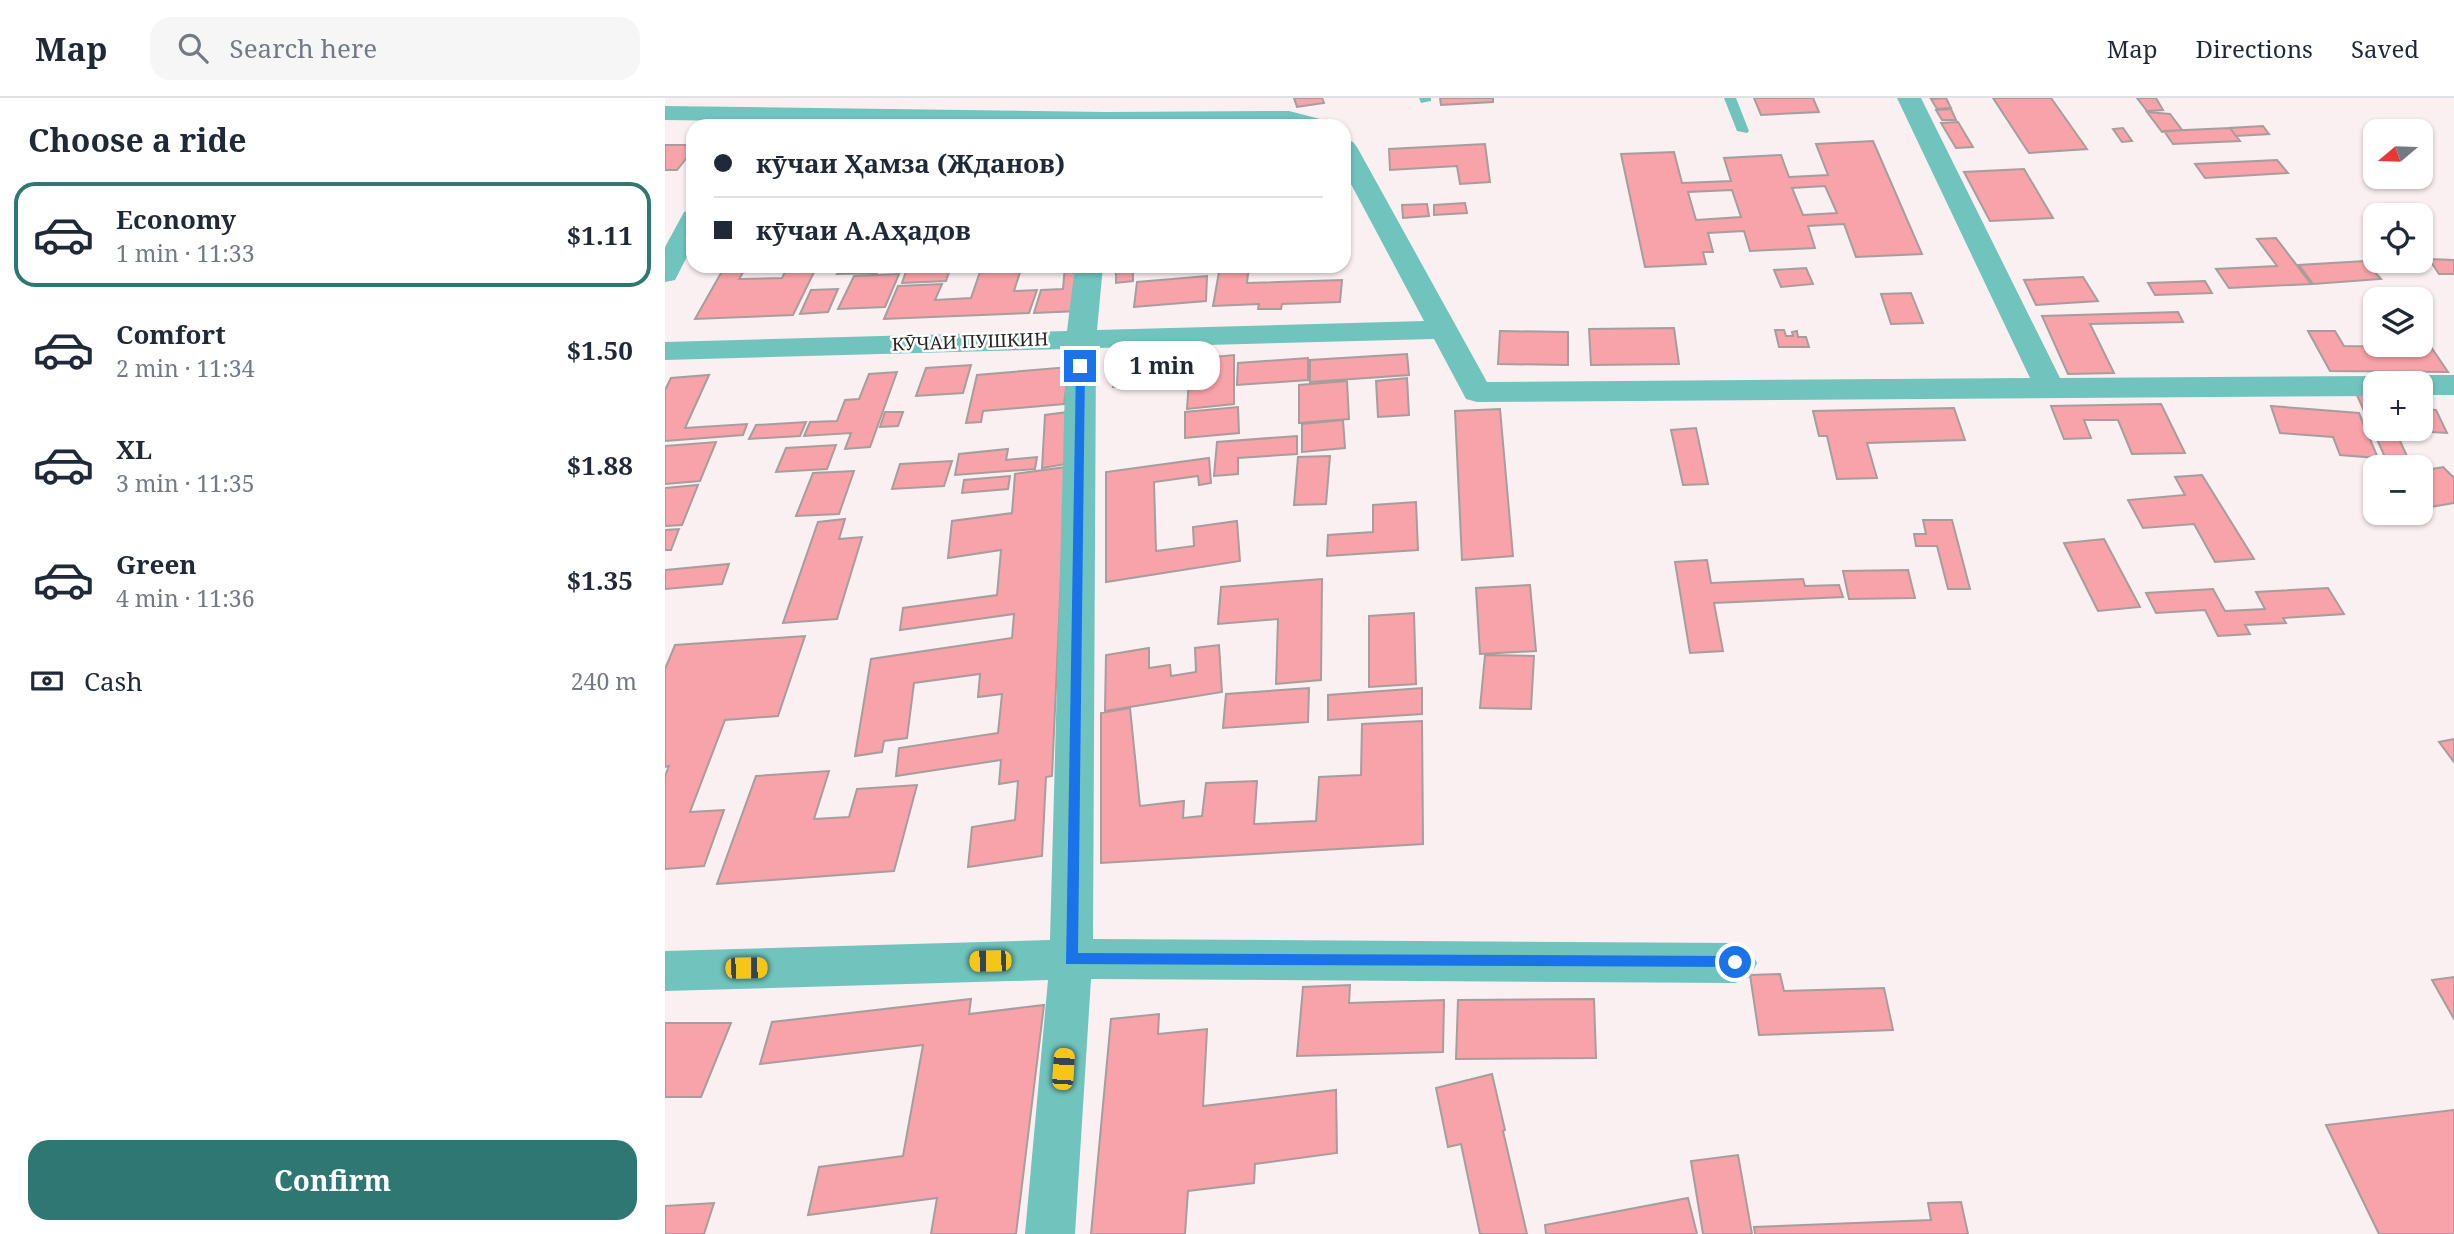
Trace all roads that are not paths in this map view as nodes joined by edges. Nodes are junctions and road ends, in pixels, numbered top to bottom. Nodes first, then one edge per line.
1 (1730, 98) edge
2 (1909, 98) edge
3 (746, 112) edge
4 (665, 113) edge
5 (1107, 114) edge
6 (1293, 119) edge
7 (1743, 131) dead end
8 (1351, 160) edge
9 (686, 232) edge
10 (1088, 273) edge
11 (665, 274) edge
12 (1442, 330) junction
13 (1081, 339) junction
14 (665, 351) edge
15 (2433, 385) edge
16 (2454, 385) edge
17 (2363, 386) edge
18 (2050, 388) junction
19 (1071, 959) junction
20 (1735, 962) dead end
21 (665, 971) edge
22 (1051, 1234) edge

1 - 7 lane
2 - 18 street
3 - 4 street
3 - 5 street
5 - 6 street
8 - 12 street
9 - 11 street
10 - 13 street
12 - 13 street, КӮЧАИ ПУШКИН
12 - 18 street
13 - 14 street, КӮЧАИ ПУШКИН
13 - 19 street
15 - 16 street
17 - 18 street
19 - 20 street
19 - 21 street
19 - 22 street

